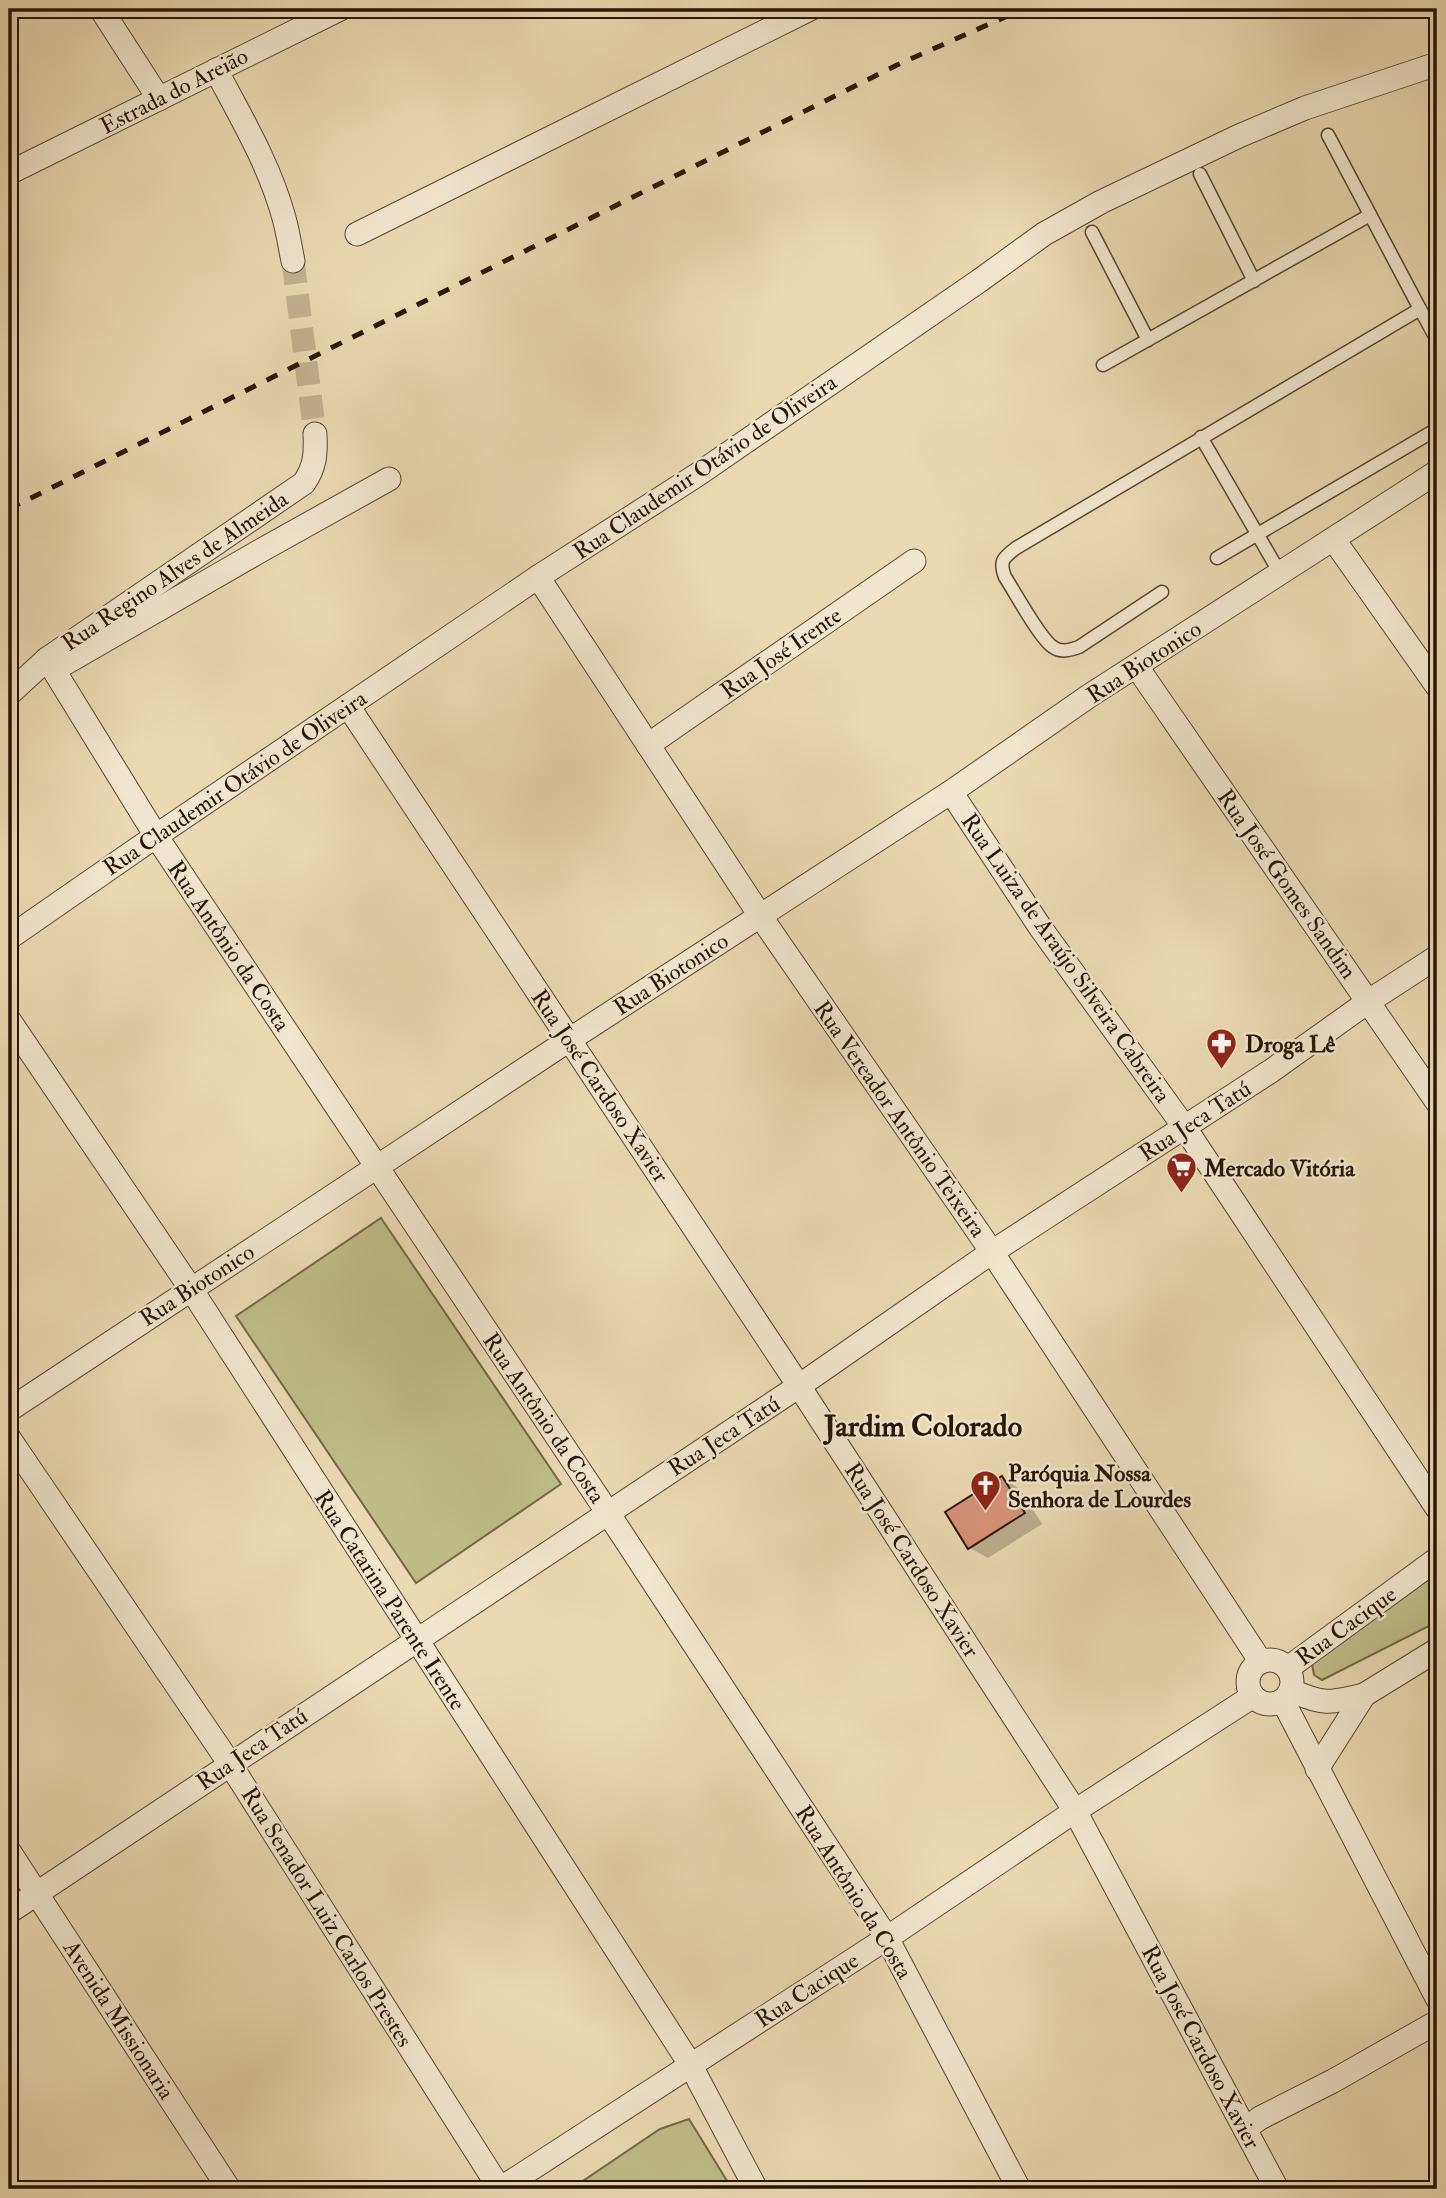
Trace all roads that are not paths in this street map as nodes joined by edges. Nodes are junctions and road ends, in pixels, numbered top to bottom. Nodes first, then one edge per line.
1 (101, 9) edge
2 (810, 9) edge
3 (329, 11) edge
4 (1437, 64) edge
5 (216, 70) junction
6 (159, 99) junction
7 (1328, 135) dead end
8 (9, 173) edge
9 (1200, 174) dead end
10 (1370, 215) junction
11 (1092, 232) dead end
12 (357, 234) dead end
13 (293, 261) tunnel mouth
14 (1254, 281) junction
15 (1420, 310) junction
16 (1148, 340) junction
17 (1437, 340) edge
18 (1102, 365) dead end
19 (1437, 429) edge
20 (315, 434) tunnel mouth
21 (1201, 438) junction
22 (1437, 472) edge
23 (389, 479) dead end
24 (1256, 535) junction
25 (1334, 540) junction
26 (1217, 558) dead end
27 (914, 561) dead end
28 (1280, 575) junction
29 (538, 577) junction
30 (1162, 592) dead end
31 (51, 664) junction
32 (1137, 667) junction
33 (1437, 686) edge
34 (9, 694) edge
35 (348, 706) junction
36 (648, 745) junction
37 (951, 792) junction
38 (156, 836) junction
39 (761, 917) junction
40 (9, 938) edge
41 (1437, 957) edge
42 (1369, 1001) junction
43 (9, 1020) edge
44 (569, 1040) junction
45 (1437, 1101) edge
46 (1185, 1128) junction
47 (377, 1168) junction
48 (992, 1252) junction
49 (191, 1289) junction
50 (799, 1386) junction
51 (9, 1410) edge
52 (9, 1438) edge
53 (1437, 1508) edge
54 (608, 1513) junction
55 (1437, 1559) edge
56 (416, 1640) junction
57 (1437, 1650) edge
58 (1261, 1662) junction
59 (1288, 1668) junction
60 (1364, 1695) junction
61 (1253, 1696) junction
62 (1288, 1696) junction
63 (230, 1764) junction
64 (1317, 1769) junction
65 (1075, 1811) junction
66 (9, 1851) edge
67 (36, 1894) junction
68 (9, 1912) edge
69 (887, 1938) junction
70 (1437, 1998) edge
71 (1437, 2022) edge
72 (690, 2064) junction
73 (1245, 2129) junction
74 (229, 2189) edge
75 (500, 2189) edge
76 (756, 2189) edge
77 (1019, 2189) edge
78 (1277, 2189) edge

1 - 6 street
2 - 12 street
3 - 5 street, Estrada do Areião
4 - 29 street, Rua Claudemir Otávio de Oliveira
5 - 6 street, Estrada do Areião
5 - 13 street
6 - 8 street, Estrada do Areião
7 - 10 lane
9 - 14 lane
10 - 14 lane
10 - 15 lane
11 - 16 lane
14 - 16 lane
15 - 17 lane
15 - 21 lane
16 - 18 lane
19 - 24 lane
20 - 31 street, Rua Regino Alves de Almeida
21 - 24 lane
21 - 30 lane
22 - 25 street, Rua Biotonico
23 - 31 street
24 - 26 lane
24 - 28 lane
25 - 28 street, Rua Biotonico
25 - 33 street
27 - 36 street, Rua José Irente
28 - 32 street, Rua Biotonico
29 - 35 street, Rua Claudemir Otávio de Oliveira
29 - 36 street, Rua Vereador Antônio Teixeira
31 - 34 street, Rua Regino Alves de Almeida
31 - 38 street, Rua Antônio da Costa
32 - 37 street, Rua Biotonico
32 - 42 street, Rua José Gomes Sandim
35 - 38 street, Rua Claudemir Otávio de Oliveira
35 - 44 street, Rua José Cardoso Xavier
36 - 39 street, Rua Vereador Antônio Teixeira
37 - 39 street, Rua Biotonico
37 - 46 street, Rua Luiza de Araújo Silveira Cabreira
38 - 40 street, Rua Claudemir Otávio de Oliveira
38 - 47 street, Rua Antônio da Costa
39 - 44 street, Rua Biotonico
39 - 48 street, Rua Vereador Antônio Teixeira
41 - 42 street, Rua Jeca Tatú
42 - 45 street, Rua José Gomes Sandim
42 - 46 street, Rua Jeca Tatú
43 - 49 street, Rua Catarina Parente Irente
44 - 47 street, Rua Biotonico
44 - 50 street, Rua José Cardoso Xavier
46 - 48 street, Rua Jeca Tatú
46 - 53 street, Rua Luiza de Araújo Silveira Cabreira
47 - 49 street, Rua Biotonico
47 - 54 street, Rua Antônio da Costa
48 - 50 street, Rua Jeca Tatú
48 - 58 street, Rua Vereador Antônio Teixeira
49 - 51 street, Rua Biotonico
49 - 56 street, Rua Catarina Parente Irente
50 - 54 street, Rua Jeca Tatú
50 - 65 street, Rua José Cardoso Xavier
52 - 63 street, Rua Senador Luiz Carlos Prestes
54 - 56 street, Rua Jeca Tatú
54 - 69 street, Rua Antônio da Costa
55 - 59 street, Rua Cacique
56 - 63 street, Rua Jeca Tatú
56 - 72 street, Rua Catarina Parente Irente
57 - 60 street
58 - 59 street
58 - 61 street
59 - 62 street
60 - 62 street
60 - 64 street
61 - 62 street
61 - 65 street, Rua Cacique
62 - 64 street
63 - 67 street, Rua Jeca Tatú
63 - 75 street, Rua Senador Luiz Carlos Prestes
64 - 70 street
65 - 69 street, Rua Cacique
65 - 73 street, Rua José Cardoso Xavier
66 - 67 street, Avenida Missionaria
67 - 68 street, Rua Jeca Tatú
67 - 74 street, Avenida Missionaria
69 - 72 street, Rua Cacique
69 - 77 street, Rua Antônio da Costa
71 - 73 street
72 - 75 street, Rua Cacique
72 - 76 street, Rua Catarina Parente Irente
73 - 78 street, Rua José Cardoso Xavier

